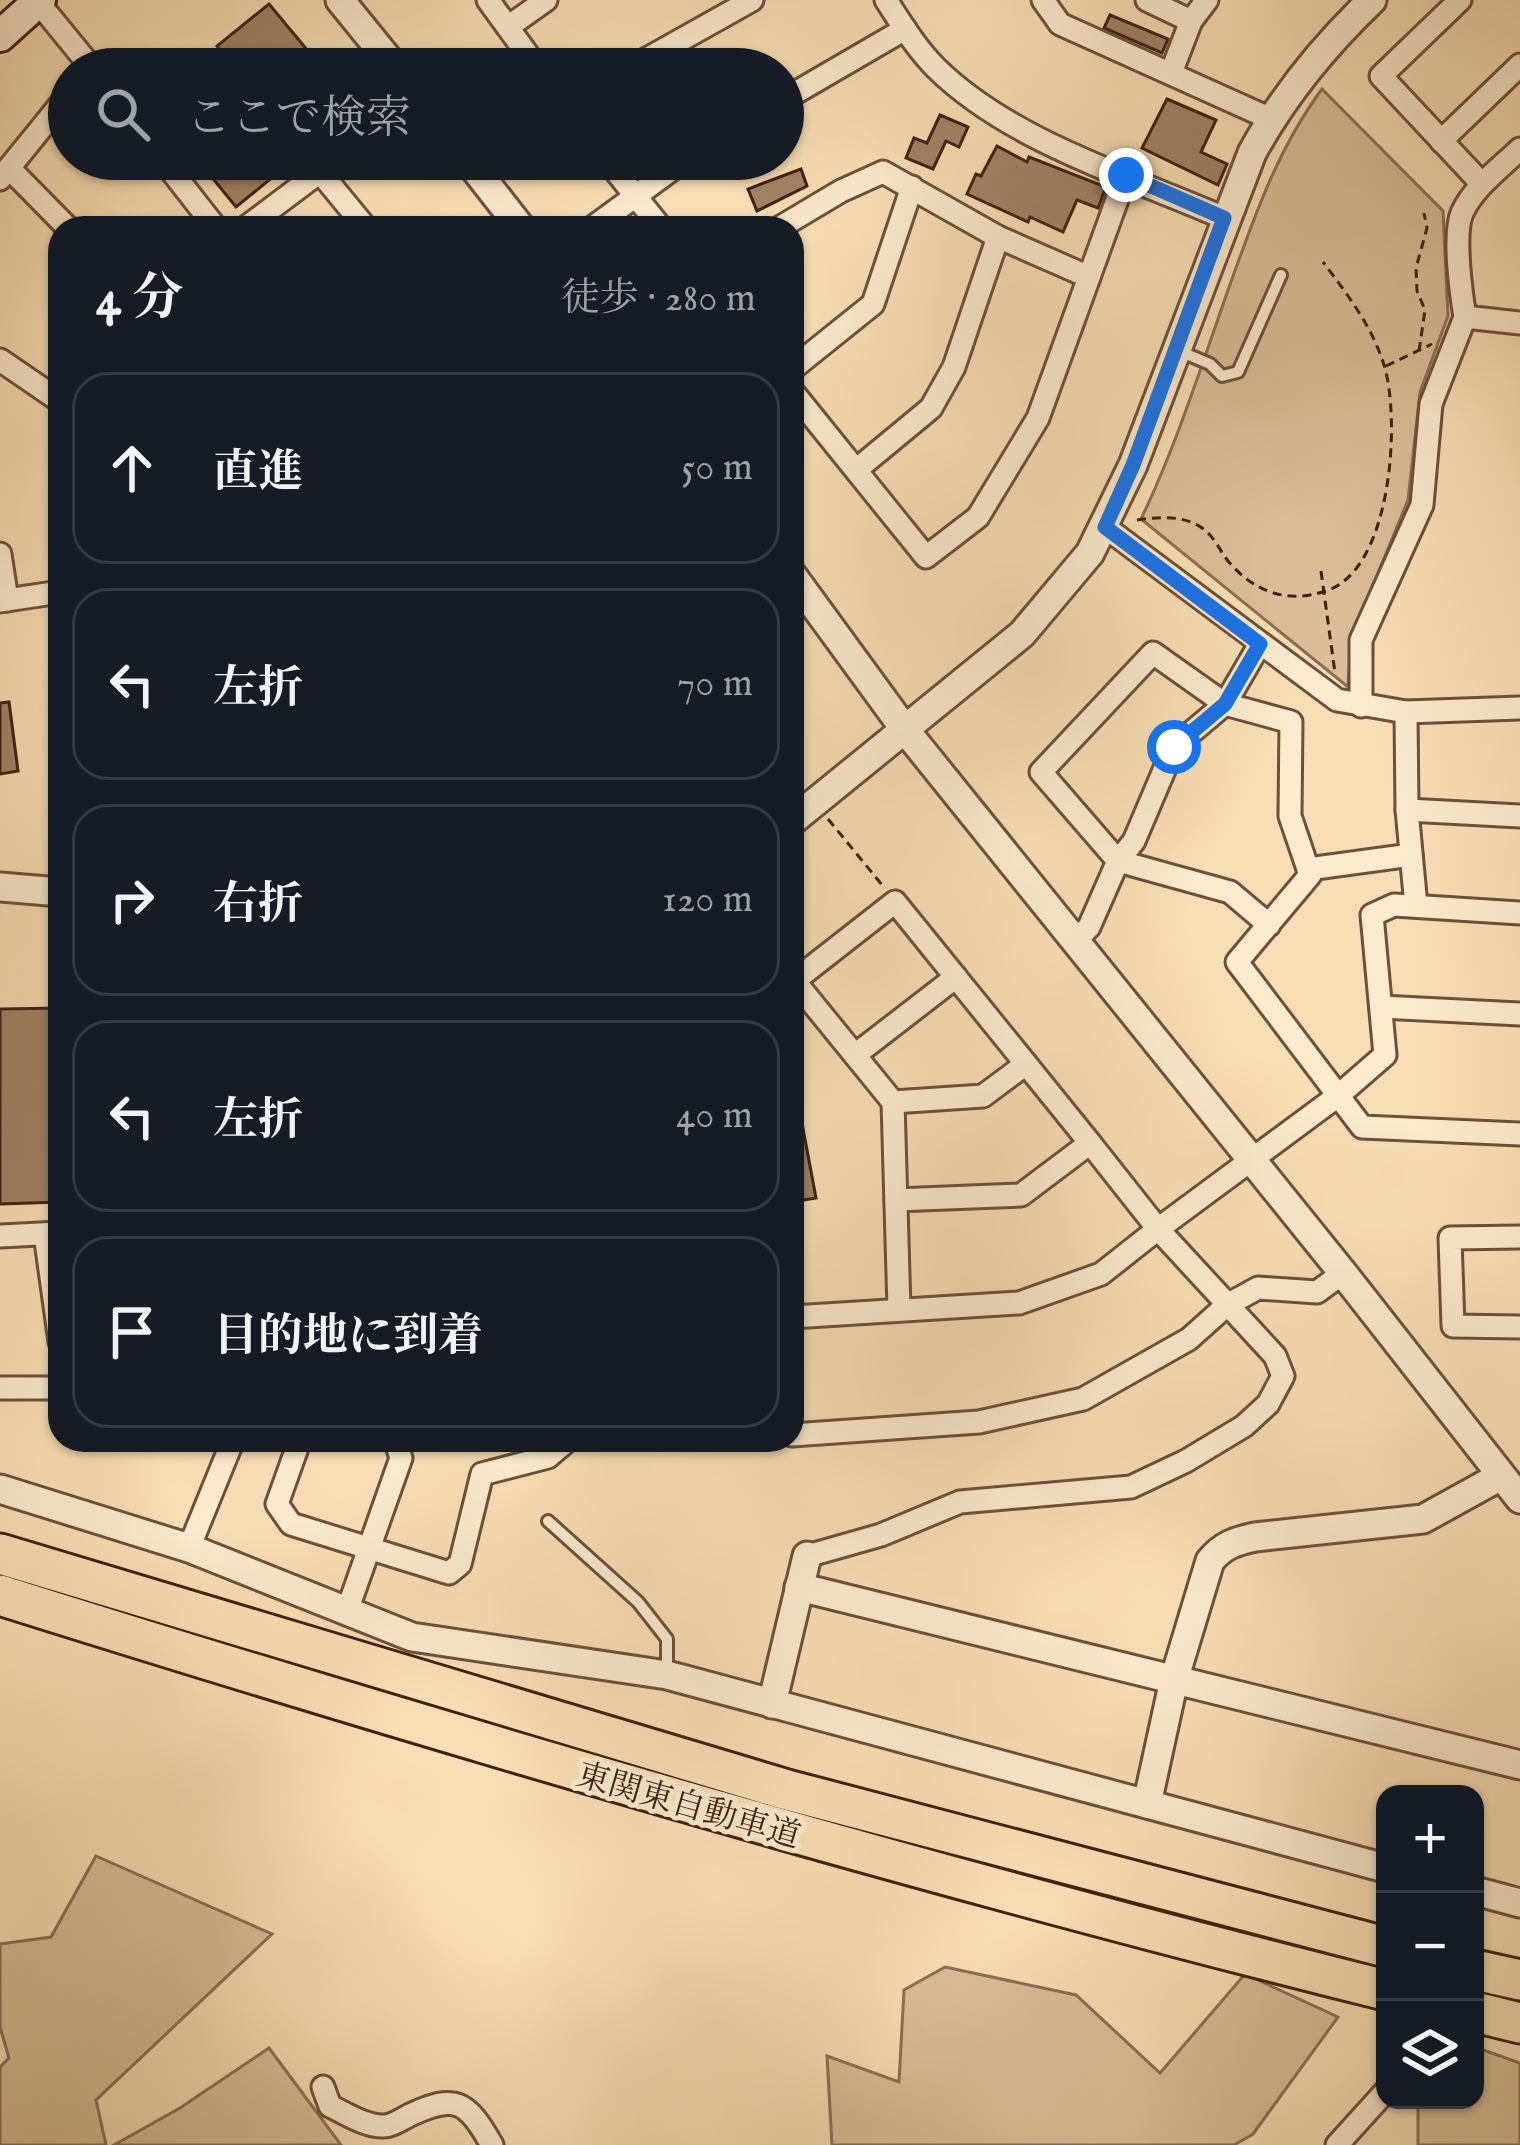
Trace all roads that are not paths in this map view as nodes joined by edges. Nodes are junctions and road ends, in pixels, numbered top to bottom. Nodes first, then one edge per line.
1 (340, 0) edge
2 (488, 0) edge
3 (546, 0) edge
4 (752, 0) edge
5 (886, 0) edge
6 (1043, 0) edge
7 (1147, 0) edge
8 (1208, 0) edge
9 (1372, 0) edge
10 (1460, 0) edge
11 (39, 1) edge
12 (1191, 21) junction
13 (508, 26) junction
14 (905, 29) junction
15 (0, 36) edge
16 (75, 48) edge
17 (379, 48) edge
18 (523, 48) edge
19 (666, 48) edge
20 (1520, 65) edge
21 (1171, 74) junction
22 (804, 88) edge
23 (1271, 118) junction
24 (48, 120) edge
25 (1442, 141) junction
26 (1520, 149) edge
27 (5, 174) edge
28 (1126, 175) junction
29 (178, 180) edge
30 (308, 180) edge
31 (337, 180) edge
32 (483, 180) edge
33 (622, 180) edge
34 (656, 180) edge
35 (1482, 184) junction
36 (912, 187) junction
37 (634, 195) junction
38 (54, 216) edge
39 (207, 216) edge
40 (261, 216) edge
41 (359, 216) edge
42 (511, 216) edge
43 (607, 216) edge
44 (651, 216) edge
45 (800, 216) edge
46 (1224, 218) junction
47 (998, 237) junction
48 (1281, 275) dead end
49 (1089, 277) junction
50 (1463, 322) junction
51 (1520, 323) edge
52 (1176, 350) junction
53 (804, 359) edge
54 (0, 360) edge
55 (48, 393) edge
56 (804, 406) edge
57 (856, 470) junction
58 (1105, 527) junction
59 (0, 554) edge
60 (804, 591) edge
61 (48, 594) edge
62 (4, 601) edge
63 (1260, 644) junction
64 (1225, 704) junction
65 (1361, 706) junction
66 (1520, 708) edge
67 (1406, 712) junction
68 (906, 731) junction
69 (1407, 810) junction
70 (804, 812) edge
71 (1520, 816) edge
72 (1412, 855) junction
73 (1118, 861) junction
74 (1308, 868) junction
75 (0, 887) edge
76 (48, 891) edge
77 (1416, 906) junction
78 (1520, 913) edge
79 (1269, 925) junction
80 (1076, 940) junction
81 (804, 972) edge
82 (956, 977) junction
83 (804, 993) edge
84 (1381, 1007) junction
85 (1520, 1014) edge
86 (855, 1055) junction
87 (1026, 1064) junction
88 (1339, 1095) junction
89 (893, 1102) junction
90 (1520, 1134) edge
91 (1090, 1143) junction
92 (1250, 1161) junction
93 (896, 1200) junction
94 (1157, 1229) junction
95 (48, 1234) edge
96 (0, 1236) edge
97 (1520, 1237) edge
98 (1343, 1273) junction
99 (1227, 1305) junction
100 (899, 1309) junction
101 (804, 1316) edge
102 (1520, 1327) edge
103 (0, 1388) edge
104 (48, 1388) edge
105 (804, 1435) edge
106 (228, 1452) edge
107 (296, 1452) edge
108 (399, 1452) edge
109 (554, 1452) edge
110 (1499, 1477) junction
111 (0, 1489) edge
112 (1520, 1499) edge
113 (548, 1521) dead end
114 (367, 1547) junction
115 (189, 1548) junction
116 (0, 1554) edge
117 (807, 1556) joint
118 (799, 1587) junction
119 (0, 1595) edge
120 (347, 1611) junction
121 (667, 1675) junction
122 (1174, 1680) junction
123 (772, 1704) junction
124 (1520, 1765) edge
125 (1147, 1804) junction
126 (1376, 1866) edge
127 (1479, 1893) edge
128 (1520, 1904) edge
129 (1376, 1945) edge
130 (1484, 1972) edge
131 (1520, 1980) edge
132 (1376, 1988) edge
133 (1484, 2014) edge
134 (1520, 2023) edge
135 (323, 2087) dead end
136 (1376, 2102) edge
137 (492, 2145) edge
138 (1337, 2145) edge

1 - 17 street
2 - 13 street
3 - 13 street
4 - 19 street
5 - 14 street
6 - 21 street
7 - 12 street
8 - 12 street
9 - 23 street
10 - 25 street
11 - 15 main road
11 - 16 street
12 - 21 street
13 - 18 street
14 - 22 street
14 - 28 street
20 - 25 street
21 - 23 street
23 - 46 street
24 - 27 street
25 - 35 street
26 - 35 street
27 - 38 street
28 - 46 street
28 - 49 street
29 - 39 street
30 - 40 street
31 - 41 street
32 - 42 street
33 - 37 street
34 - 37 street
35 - 50 street
36 - 45 street
36 - 47 street
36 - 53 street
37 - 43 street
37 - 44 street
46 - 52 street
47 - 49 street
47 - 57 street
48 - 52 lane
49 - 57 street
50 - 51 street
50 - 65 street
52 - 58 street
54 - 55 street
56 - 57 street
58 - 63 street
58 - 68 street
59 - 62 street
60 - 68 street
61 - 62 street
63 - 64 street
63 - 65 street
64 - 73 street
64 - 73 street
64 - 74 street
65 - 67 street
66 - 67 street
67 - 69 street
68 - 70 street
68 - 80 street
69 - 71 street
69 - 72 street
72 - 74 street
72 - 77 street
73 - 79 street
73 - 80 street
74 - 79 street
75 - 76 street
77 - 78 street
77 - 84 street
79 - 88 street
80 - 92 street
81 - 82 street
82 - 86 street
82 - 87 street
83 - 86 street
84 - 85 street
84 - 88 street
86 - 89 street
87 - 89 street
87 - 91 street
88 - 90 street
88 - 92 street
89 - 93 street
91 - 93 street
91 - 94 street
92 - 94 street
92 - 98 street
93 - 100 street
94 - 99 street
94 - 100 street
95 - 96 street
97 - 102 street
98 - 99 street
98 - 110 street
99 - 105 street
99 - 117 street
100 - 101 street
103 - 104 street
106 - 115 street
107 - 114 street
108 - 114 street
109 - 114 street
110 - 112 street
110 - 122 street
111 - 115 street
113 - 121 lane
114 - 120 street
115 - 120 street
116 - 129 highway, 東関東自動車道
117 - 118 street
118 - 122 street
118 - 123 street
119 - 132 highway, 東関東自動車道
120 - 121 street
121 - 123 street
122 - 124 street
122 - 125 street
123 - 125 street
125 - 126 street
127 - 128 street
130 - 131 highway
133 - 134 highway
135 - 137 street
136 - 138 street

